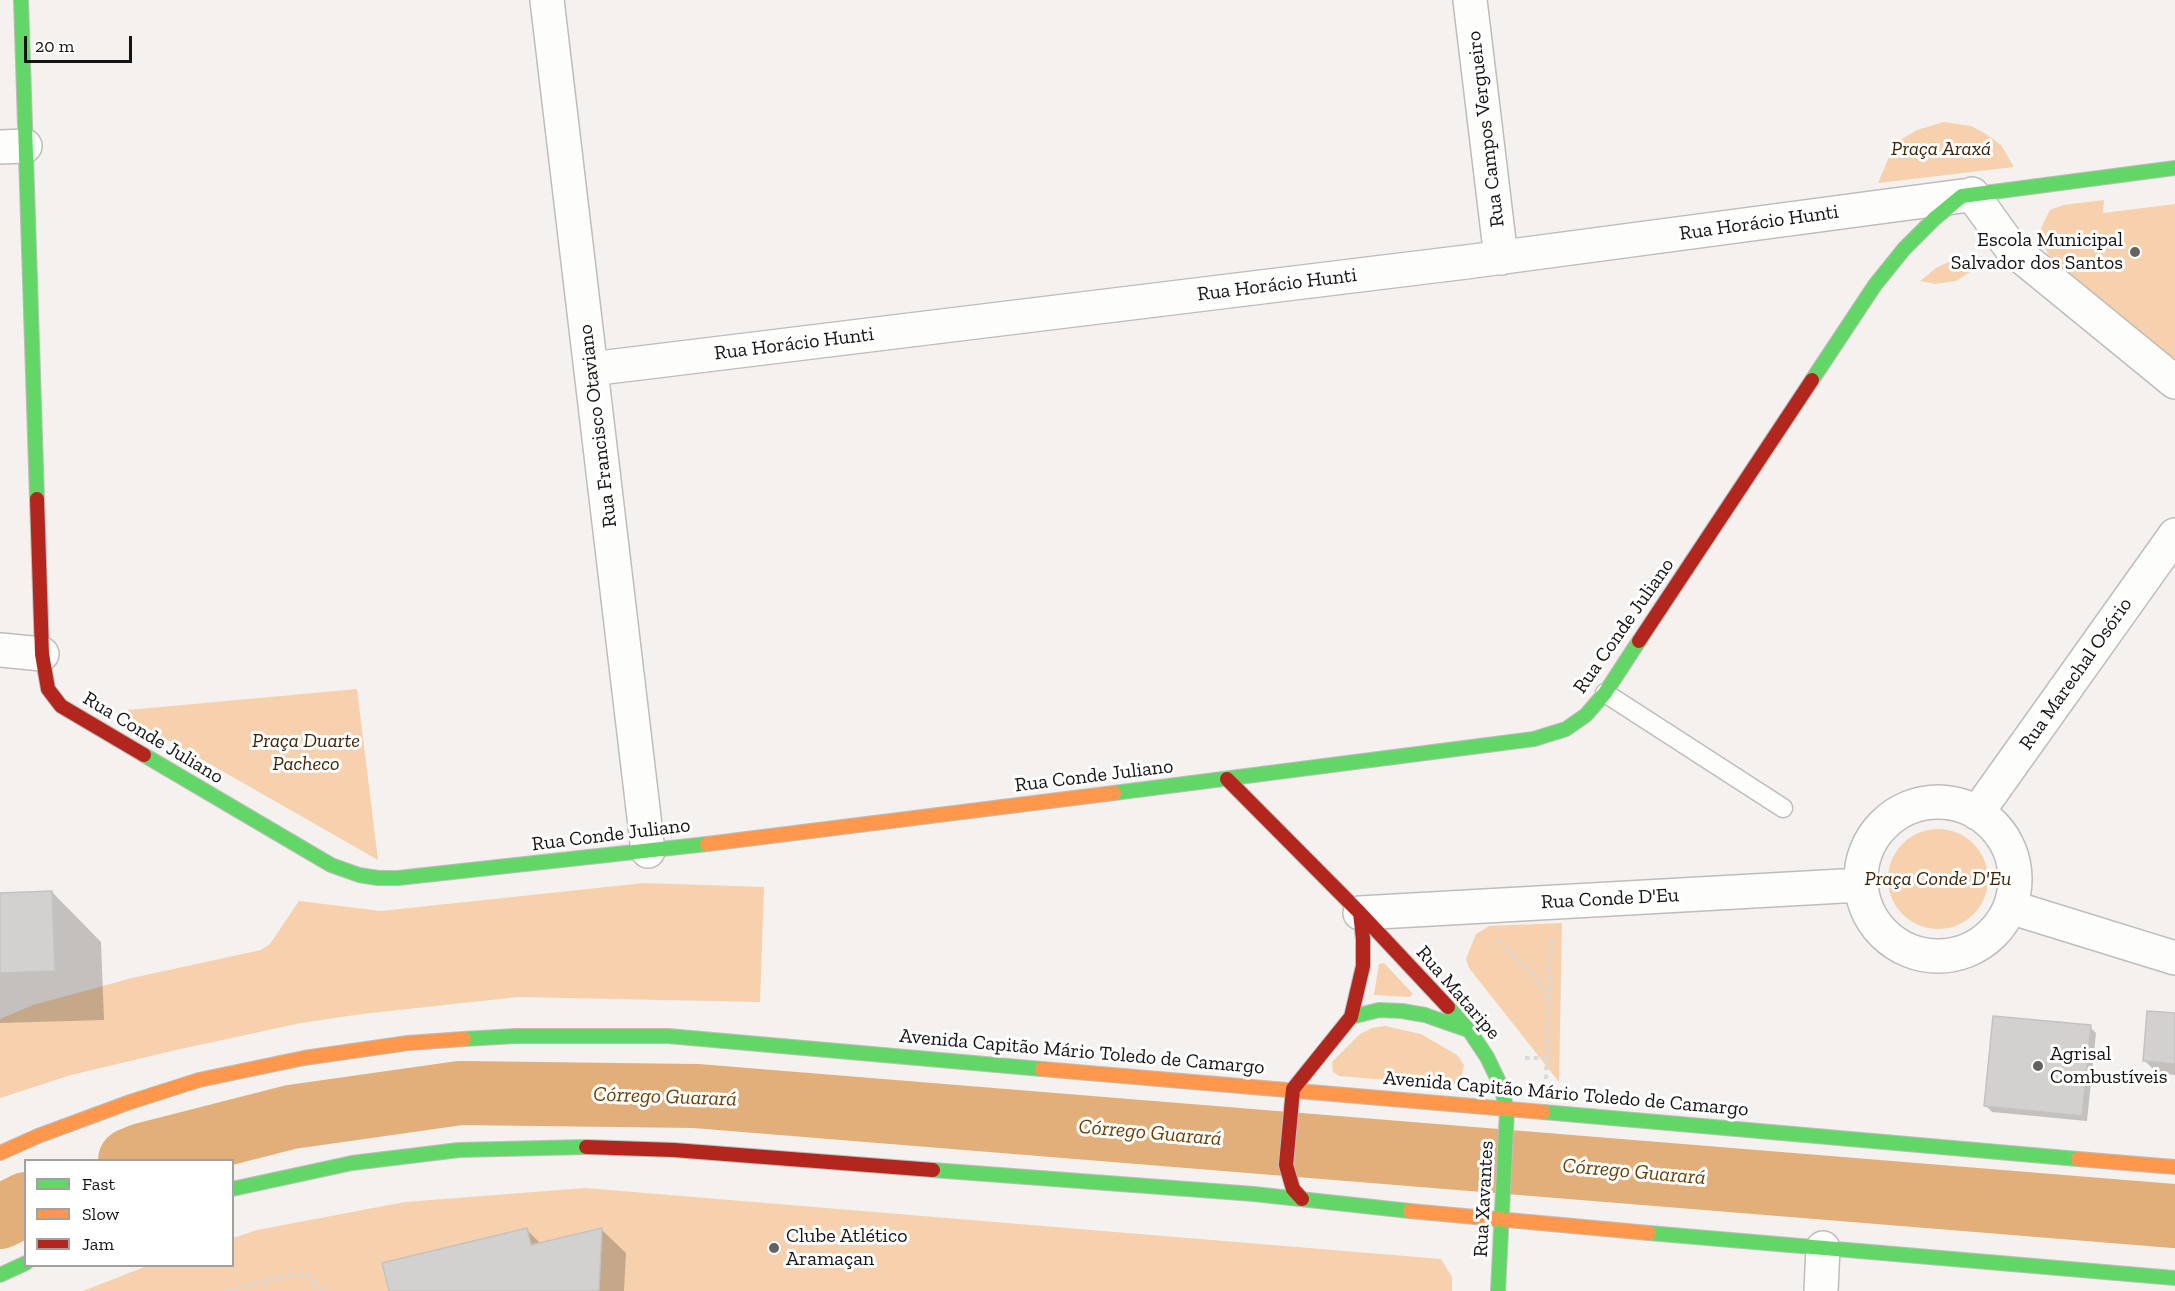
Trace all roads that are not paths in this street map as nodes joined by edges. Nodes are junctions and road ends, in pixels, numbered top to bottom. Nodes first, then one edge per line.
1 (21, 0) edge
2 (547, 0) edge
3 (1470, 0) edge
4 (13, 147) edge
5 (2175, 168) edge
6 (1967, 195) junction
7 (1501, 258) junction
8 (591, 369) junction
9 (2175, 382) edge
10 (2175, 535) edge
11 (0, 650) edge
12 (42, 654) junction
13 (1605, 693) junction
14 (1227, 779) junction
15 (1783, 808) dead end
16 (1977, 813) junction
17 (648, 851) junction
18 (1860, 885) junction
19 (2010, 907) junction
20 (1360, 913) junction
21 (2175, 958) edge
22 (1351, 1017) junction
23 (1469, 1030) junction
24 (1293, 1089) junction
25 (1508, 1110) junction
26 (0, 1153) edge
27 (2175, 1167) edge
28 (234, 1189) edge
29 (1302, 1199) junction
30 (1502, 1221) junction
31 (1823, 1248) junction
32 (24, 1264) edge
33 (0, 1275) edge
34 (2175, 1278) edge
35 (1498, 1291) edge
36 (1821, 1291) edge

1 - 4 street, Rua Conde Juliano
2 - 8 street, Rua Francisco Otaviano
3 - 7 street, Rua Campos Vergueiro
4 - 12 street, Rua Conde Juliano
5 - 6 street
6 - 7 street, Rua Horácio Hunti
6 - 9 street
6 - 13 street, Rua Conde Juliano
7 - 8 street, Rua Horácio Hunti
8 - 17 street, Rua Francisco Otaviano
10 - 16 street, Rua Marechal Osório
11 - 12 street
12 - 17 street, Rua Conde Juliano
13 - 14 street, Rua Conde Juliano
13 - 15 lane
14 - 17 street, Rua Conde Juliano
14 - 20 street, Rua Mataripe
16 - 18 street
16 - 19 street
18 - 19 street
18 - 20 street, Rua Conde D'Eu
19 - 21 street
20 - 22 street
20 - 23 street, Rua Mataripe
22 - 23 street
22 - 24 street
23 - 25 street, Rua Mataripe
24 - 25 street, Avenida Capitão Mário Toledo de Camargo
24 - 26 street, Avenida Capitão Mário Toledo de Camargo
24 - 29 street
25 - 27 street, Avenida Capitão Mário Toledo de Camargo
25 - 30 street, Rua Xavantes
28 - 29 street
29 - 30 street
30 - 31 street
30 - 35 street, Rua Xavantes
31 - 34 street
31 - 36 street
32 - 33 street

